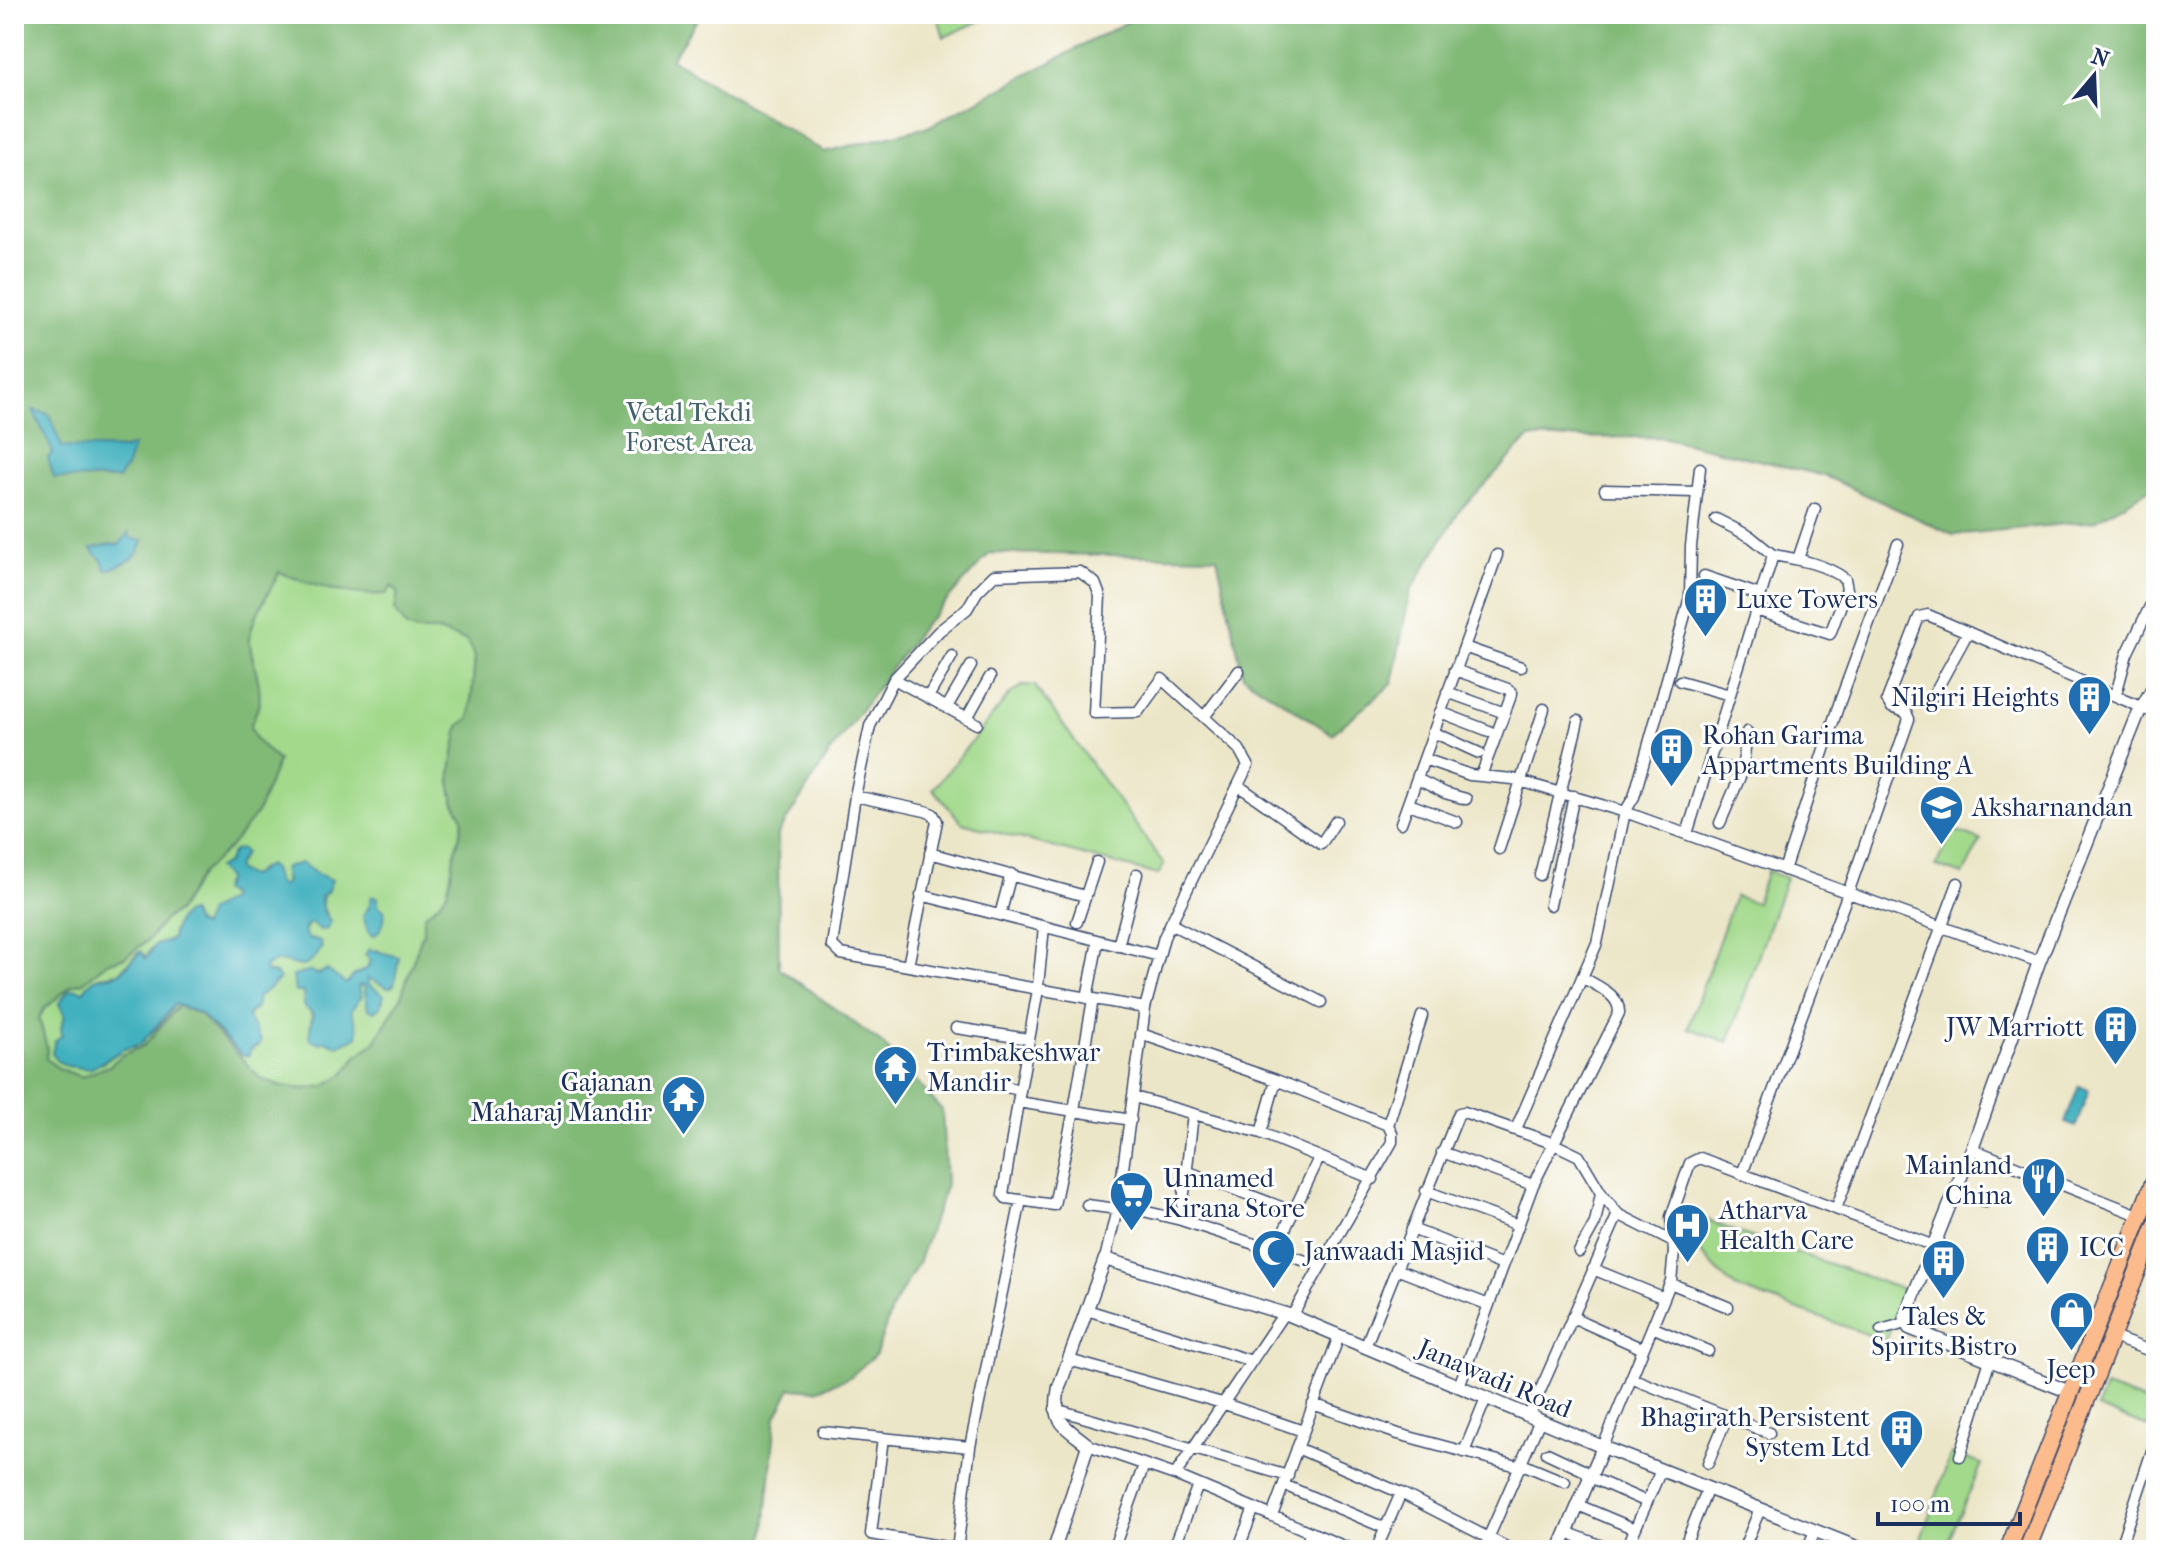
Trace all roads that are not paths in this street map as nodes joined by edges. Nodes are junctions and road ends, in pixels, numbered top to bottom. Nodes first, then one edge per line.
1 (1700, 468) dead end
2 (1605, 490) dead end
3 (1697, 492) junction
4 (1815, 509) dead end
5 (1716, 519) dead end
6 (1898, 544) dead end
7 (1497, 555) dead end
8 (1773, 555) junction
9 (1798, 559) junction
10 (1704, 576) dead end
11 (2156, 594) edge
12 (1760, 595) junction
13 (1756, 610) junction
14 (1968, 632) junction
15 (1464, 647) junction
16 (952, 656) dead end
17 (971, 666) dead end
18 (1521, 667) dead end
19 (1455, 670) junction
20 (1239, 671) dead end
21 (990, 677) dead end
22 (894, 679) junction
23 (2156, 680) edge
24 (1680, 681) dead end
25 (1447, 692) junction
26 (2116, 694) junction
27 (1730, 695) junction
28 (1933, 696) dead end
29 (928, 697) junction
30 (947, 707) junction
31 (2141, 707) junction
32 (1544, 709) dead end
33 (1440, 712) junction
34 (2156, 712) edge
35 (1505, 713) junction
36 (1204, 717) junction
37 (1578, 721) dead end
38 (1489, 731) dead end
39 (1433, 732) junction
40 (1747, 732) dead end
41 (1479, 753) dead end
42 (1424, 759) junction
43 (1709, 763) junction
44 (1742, 772) junction
45 (1481, 776) junction
46 (1417, 779) junction
47 (1521, 781) junction
48 (1239, 786) junction
49 (1560, 793) junction
50 (855, 796) junction
51 (1574, 796) junction
52 (1466, 799) dead end
53 (1409, 804) junction
54 (1625, 812) junction
55 (1336, 821) dead end
56 (1457, 822) dead end
57 (1401, 823) dead end
58 (1720, 823) dead end
59 (1687, 834) junction
60 (1499, 849) dead end
61 (930, 853) junction
62 (1097, 862) dead end
63 (1784, 870) junction
64 (1011, 874) junction
65 (1137, 874) dead end
66 (1540, 875) dead end
67 (1958, 883) dead end
68 (1848, 893) junction
69 (921, 895) junction
70 (1085, 896) junction
71 (1550, 905) dead end
72 (1000, 915) junction
73 (1077, 922) dead end
74 (1171, 924) junction
75 (1044, 927) junction
76 (1943, 927) junction
77 (1098, 941) junction
78 (1118, 946) junction
79 (1159, 956) junction
80 (2039, 962) junction
81 (908, 966) junction
82 (1582, 977) junction
83 (1037, 988) junction
84 (1090, 998) junction
85 (1321, 1002) dead end
86 (1145, 1008) junction
87 (1422, 1016) dead end
88 (956, 1028) dead end
89 (1141, 1034) junction
90 (1029, 1039) junction
91 (1276, 1080) junction
92 (983, 1082) dead end
93 (1020, 1090) junction
94 (1134, 1097) junction
95 (1018, 1102) junction
96 (1074, 1110) junction
97 (1193, 1114) junction
98 (1131, 1120) junction
99 (1388, 1125) junction
100 (1516, 1129) junction
101 (1261, 1133) junction
102 (1552, 1143) junction
103 (1972, 1149) junction
104 (1442, 1152) junction
105 (1319, 1158) junction
106 (1186, 1171) junction
107 (1742, 1174) junction
108 (2156, 1176) edge
109 (1373, 1179) junction
110 (1533, 1185) junction
111 (1426, 1191) junction
112 (1955, 1191) junction
113 (1601, 1193) junction
114 (1021, 1200) junction
115 (1985, 1202) dead end
116 (1087, 1205) dead end
117 (1118, 1207) junction
118 (1836, 1209) junction
119 (1294, 1212) junction
120 (1618, 1214) junction
121 (1181, 1220) junction
122 (2151, 1221) edge
123 (1518, 1225) junction
124 (1412, 1229) junction
125 (1673, 1242) junction
126 (1934, 1246) junction
127 (1275, 1250) junction
128 (1579, 1252) dead end
129 (1105, 1259) junction
130 (1503, 1265) junction
131 (1321, 1266) junction
132 (1396, 1269) junction
133 (1593, 1269) junction
134 (1670, 1283) junction
135 (1664, 1298) junction
136 (1489, 1305) junction
137 (1728, 1307) dead end
138 (1087, 1310) junction
139 (1288, 1315) junction
140 (1572, 1317) junction
141 (1906, 1323) junction
142 (1652, 1327) junction
143 (1881, 1330) dead end
144 (1339, 1336) junction
145 (2118, 1339) dead end
146 (1365, 1347) junction
147 (1643, 1349) junction
148 (1708, 1351) dead end
149 (2156, 1353) edge
150 (1069, 1360) junction
151 (1990, 1360) junction
152 (1252, 1361) junction
153 (1631, 1378) junction
154 (1459, 1386) junction
155 (2070, 1392) junction
156 (1486, 1398) junction
157 (1222, 1403) junction
158 (1313, 1404) junction
159 (1055, 1409) junction
160 (1727, 1417) junction
161 (1535, 1418) junction
162 (1303, 1431) junction
163 (823, 1432) dead end
164 (1769, 1433) dead end
165 (883, 1438) junction
166 (2156, 1439) edge
167 (1088, 1445) junction
168 (970, 1447) junction
169 (1603, 1447) junction
170 (1297, 1448) junction
171 (1193, 1449) junction
172 (1464, 1452) junction
173 (1547, 1453) dead end
174 (1960, 1456) dead end
175 (1708, 1463) dead end
176 (1144, 1465) junction
177 (1522, 1465) junction
178 (1661, 1470) junction
179 (1175, 1475) junction
180 (1590, 1477) junction
181 (1286, 1481) junction
182 (1565, 1482) dead end
183 (1198, 1485) junction
184 (1708, 1488) junction
185 (1401, 1493) junction
186 (1647, 1502) junction
187 (1578, 1505) junction
188 (1254, 1508) junction
189 (1760, 1509) junction
190 (1272, 1516) junction
191 (1385, 1528) junction
192 (1635, 1529) junction
193 (1815, 1531) junction
194 (1311, 1532) junction
195 (1566, 1532) junction
196 (1489, 1538) junction
197 (957, 1550) edge
198 (1054, 1550) edge
199 (1113, 1550) edge
200 (1173, 1550) edge
201 (1238, 1550) edge
202 (1304, 1550) edge
203 (1353, 1550) edge
204 (1376, 1550) edge
205 (1483, 1550) edge
206 (1512, 1550) edge
207 (1559, 1550) edge
208 (1612, 1550) edge
209 (1626, 1550) edge
210 (1683, 1550) edge
211 (1743, 1550) edge
212 (1807, 1550) edge
213 (1864, 1550) edge
214 (2008, 1550) edge
215 (2027, 1550) edge
216 (2119, 1550) edge

1 - 3 street
2 - 3 street
3 - 54 street
4 - 9 street
5 - 8 street
6 - 63 street
7 - 15 street
8 - 9 street
8 - 12 street
9 - 13 street
10 - 12 street
11 - 26 street
12 - 13 street
13 - 27 street
14 - 26 street
14 - 28 street
14 - 68 street
15 - 18 street
15 - 19 street
16 - 29 street
17 - 30 street
19 - 25 street
19 - 35 street
20 - 36 street
21 - 30 street
22 - 29 street
22 - 36 street
22 - 50 street
23 - 31 street
24 - 27 street
25 - 33 street
25 - 35 street
26 - 31 street
27 - 43 street
29 - 30 street
31 - 34 street
31 - 80 street
32 - 47 street
33 - 38 street
33 - 39 street
35 - 45 street
36 - 48 street
37 - 49 street
39 - 41 street
39 - 42 street
40 - 44 street
42 - 45 street
42 - 46 street
43 - 44 street
43 - 59 street
44 - 58 street
45 - 47 street
46 - 52 street
46 - 53 street
47 - 49 street
47 - 60 street
48 - 55 street
48 - 74 street
49 - 51 street
49 - 66 street
50 - 61 street
50 - 81 street
51 - 54 street
51 - 71 street
53 - 56 street
53 - 57 street
54 - 59 street
54 - 82 street
59 - 63 street
61 - 64 street
61 - 69 street
62 - 70 street
63 - 68 street
64 - 70 street
64 - 72 street
65 - 78 street
67 - 76 street
68 - 76 street
68 - 107 street
69 - 72 street
69 - 81 street
70 - 73 street
72 - 75 street
74 - 79 street
74 - 85 street
75 - 77 street
75 - 83 street
76 - 80 street
76 - 118 street
77 - 78 street
77 - 84 street
78 - 79 street
79 - 86 street
80 - 103 street
81 - 83 street
82 - 100 street
82 - 102 street
83 - 84 street
83 - 90 street
84 - 86 street
84 - 96 street
86 - 89 street
87 - 99 street
88 - 90 street
89 - 91 street
89 - 94 street
90 - 93 street
91 - 99 street
91 - 101 street
92 - 93 street
93 - 95 street
94 - 97 street
94 - 98 street
95 - 96 street
95 - 114 street
96 - 98 street
96 - 114 street
97 - 101 street
97 - 106 street
98 - 117 street
99 - 109 street
100 - 102 street
100 - 104 street
101 - 105 street
102 - 110 street
102 - 113 street
103 - 112 street
103 - 122 street
104 - 110 street
104 - 111 street
105 - 109 street
105 - 119 street
106 - 119 street
106 - 121 street
107 - 118 street
107 - 125 street
108 - 122 main road
109 - 131 street
110 - 123 street
111 - 123 street
111 - 124 street
112 - 115 street
112 - 126 street
113 - 120 street
113 - 128 street
114 - 168 street
116 - 117 street
117 - 121 street
117 - 129 street
118 - 126 street
119 - 127 street
120 - 125 street
120 - 133 street
121 - 127 street
122 - 155 main road
122 - 215 main road
123 - 130 street
124 - 130 street
124 - 132 street
125 - 134 street
126 - 141 street
127 - 131 street
129 - 138 street
129 - 139 street, Janawadi Road
130 - 136 street
131 - 139 street
132 - 136 street
132 - 146 street
133 - 135 street
133 - 140 street
134 - 135 street
134 - 137 street
135 - 142 street
136 - 154 street
138 - 150 street
138 - 152 street
139 - 144 street, Janawadi Road
139 - 152 street
140 - 147 street
140 - 161 street
141 - 143 street
141 - 151 street
142 - 147 street
142 - 148 street
144 - 146 street, Janawadi Road
144 - 158 street
145 - 149 street
146 - 154 street, Janawadi Road
147 - 153 street
150 - 157 street
150 - 159 street
151 - 155 street
151 - 174 street
152 - 157 street
153 - 160 street
153 - 169 street
154 - 156 street, Janawadi Road
155 - 214 main road
156 - 161 street, Janawadi Road
156 - 172 street
157 - 162 street
157 - 171 street
158 - 162 street
158 - 172 street
159 - 167 street
159 - 171 street
160 - 164 street
160 - 175 street
161 - 169 street, Janawadi Road
161 - 177 street
162 - 170 street
163 - 165 street
165 - 168 street
165 - 197 street
166 - 216 street
167 - 176 street
167 - 198 street
168 - 197 street
169 - 178 street, Janawadi Road
169 - 180 street
170 - 181 street
170 - 185 street
171 - 179 street
171 - 181 street
172 - 177 street
173 - 180 street
176 - 179 street
176 - 199 street
177 - 182 street
177 - 196 street
178 - 184 street, Janawadi Road
178 - 186 street
179 - 183 street
180 - 186 street
180 - 187 street
181 - 190 street
181 - 191 street
183 - 188 street
183 - 200 street
184 - 189 street, Janawadi Road
184 - 210 street
185 - 191 street
185 - 196 street
186 - 192 street
187 - 192 street
187 - 195 street
188 - 190 street
188 - 201 street
189 - 193 street, Janawadi Road
189 - 211 street
190 - 194 street
191 - 204 street
192 - 209 street
193 - 212 street
193 - 213 street, Janawadi Road
194 - 202 street
194 - 203 street
195 - 207 street
195 - 208 street
196 - 205 street
196 - 206 street

